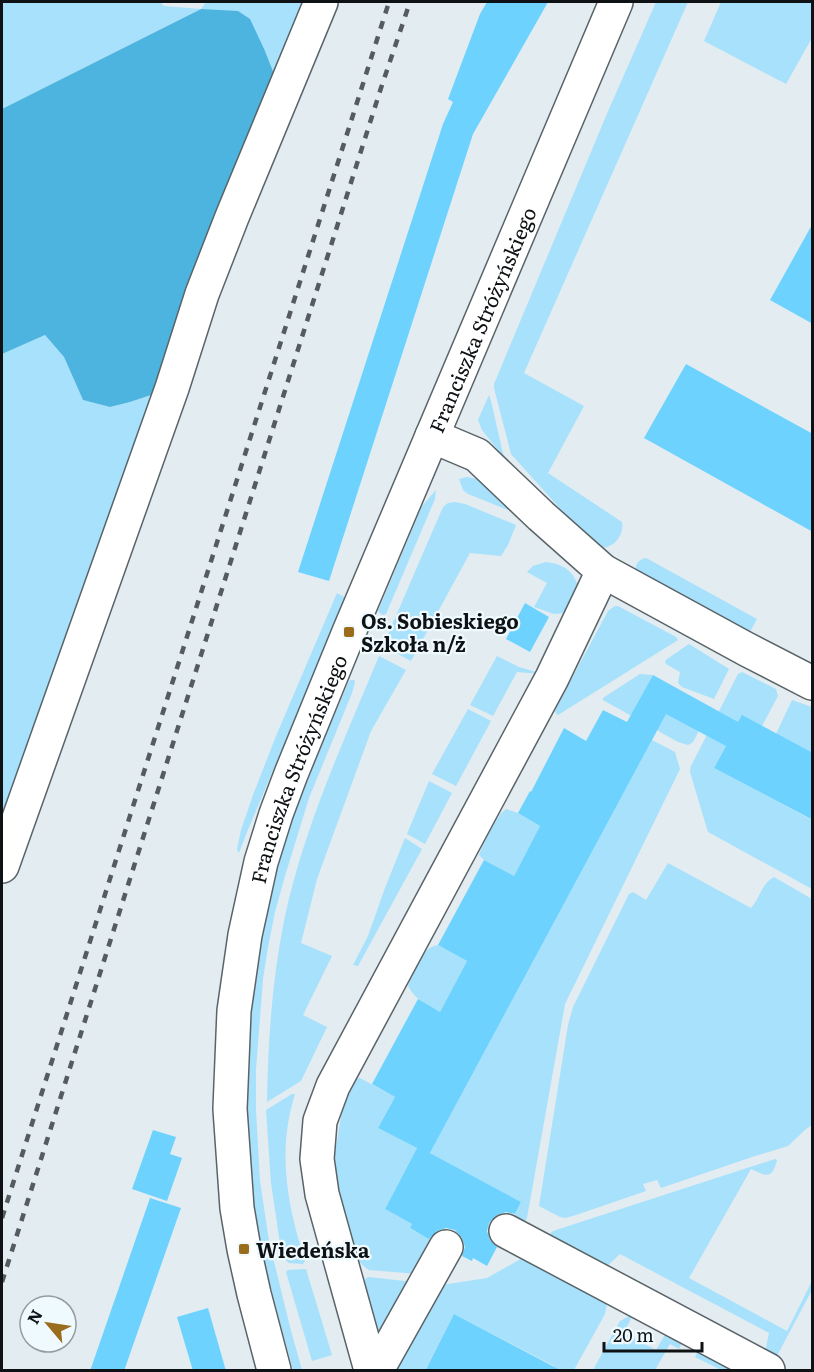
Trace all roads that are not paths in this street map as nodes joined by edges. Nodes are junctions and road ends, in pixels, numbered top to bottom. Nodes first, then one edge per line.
1 (321, 2) edge
2 (616, 2) edge
3 (432, 436) junction
4 (603, 571) junction
5 (813, 683) edge
6 (2, 866) edge
7 (506, 1231) dead end
8 (446, 1247) dead end
9 (274, 1371) edge
10 (371, 1371) edge
11 (377, 1371) edge
12 (768, 1371) edge

1 - 6 street
2 - 3 street, Franciszka Stróżyńskiego
3 - 4 street
3 - 9 street, Franciszka Stróżyńskiego
4 - 5 street
4 - 10 street
7 - 12 street
8 - 11 street

